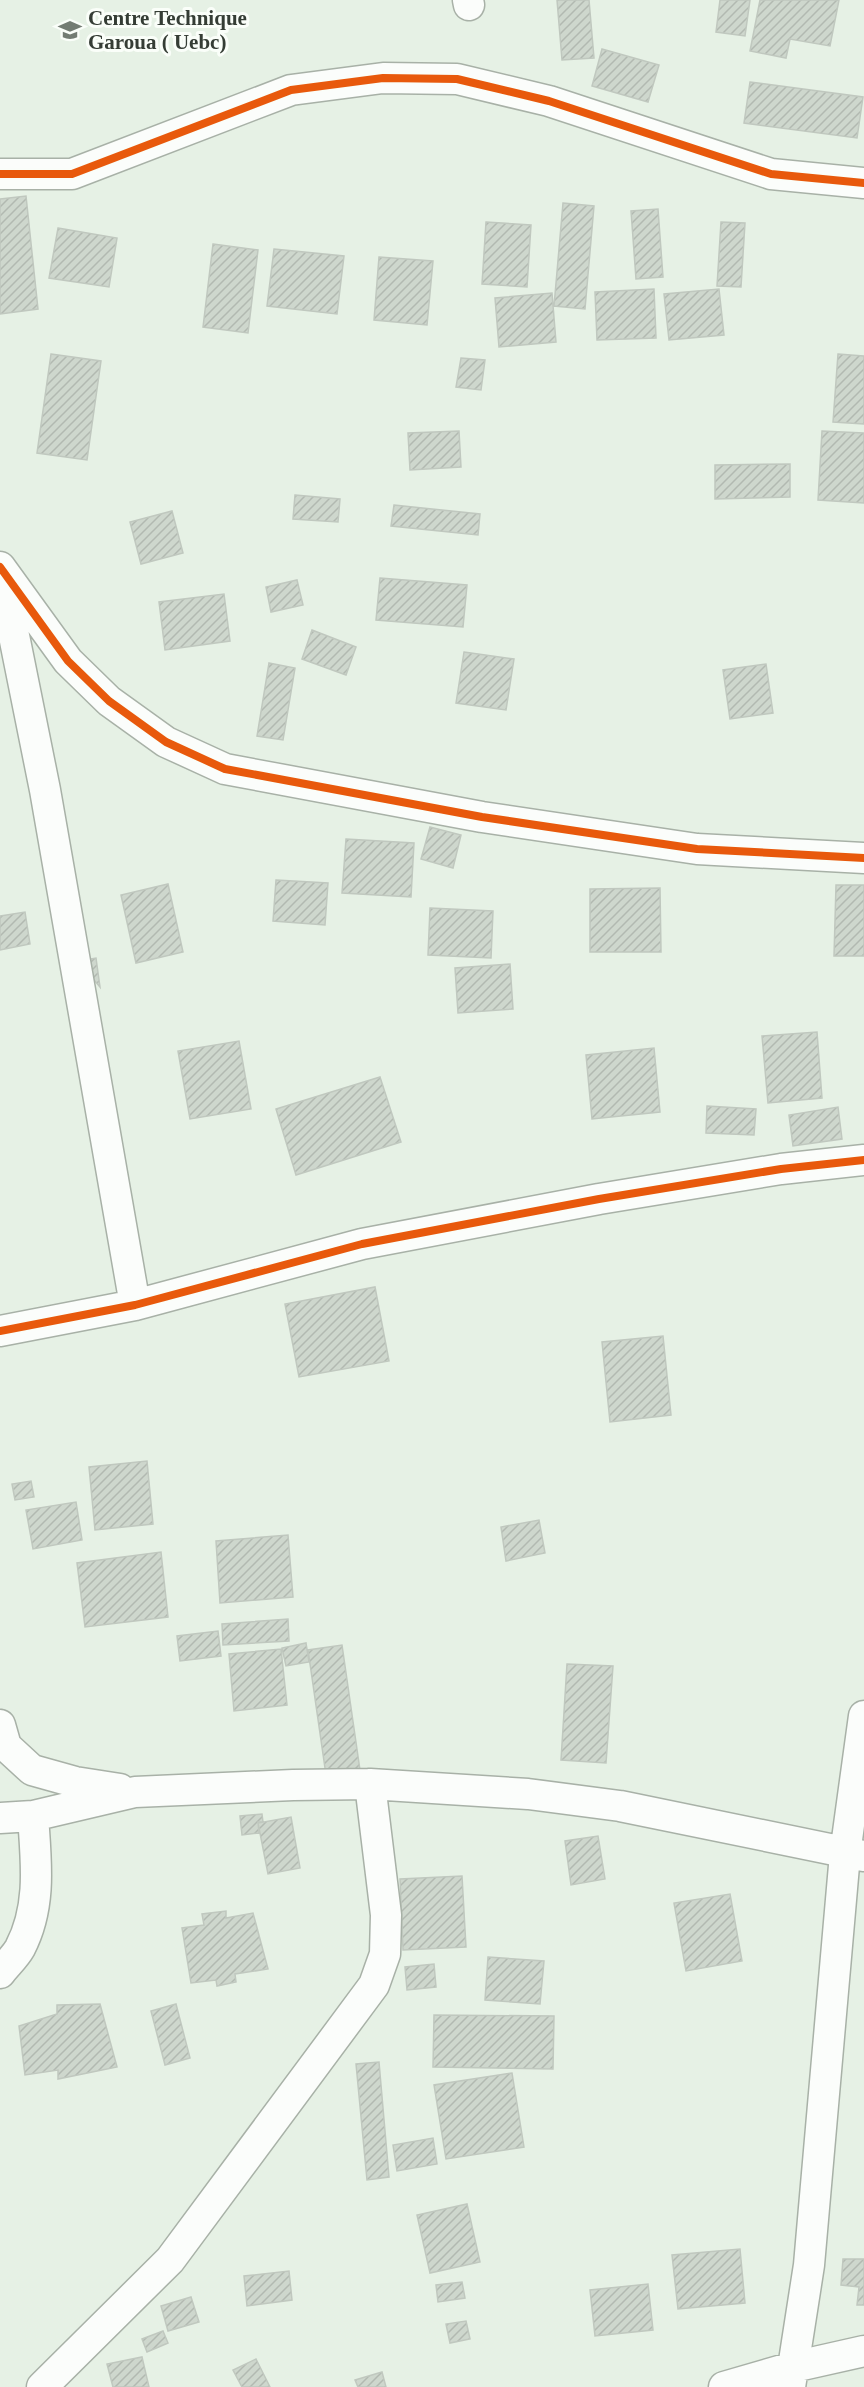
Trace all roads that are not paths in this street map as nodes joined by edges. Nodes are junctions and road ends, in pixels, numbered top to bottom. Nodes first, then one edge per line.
1 (0, 174) edge
2 (864, 183) edge
3 (0, 568) edge
4 (10, 671) edge
5 (864, 858) edge
6 (864, 1160) edge
7 (135, 1305) junction
8 (0, 1331) edge
9 (864, 1716) edge
10 (0, 1725) edge
11 (370, 1784) junction
12 (135, 1792) junction
13 (33, 1816) junction
14 (0, 1818) edge
15 (854, 1855) edge
16 (0, 1973) edge
17 (864, 2351) edge
18 (792, 2377) edge
19 (42, 2387) edge
20 (724, 2387) edge

1 - 2 street
3 - 4 street
3 - 5 street
4 - 7 street
6 - 7 street
7 - 8 street
9 - 15 street
10 - 12 street
11 - 12 street
11 - 15 street
11 - 19 street
12 - 13 street
13 - 14 street
13 - 16 street
15 - 18 street
17 - 18 street
18 - 20 street

